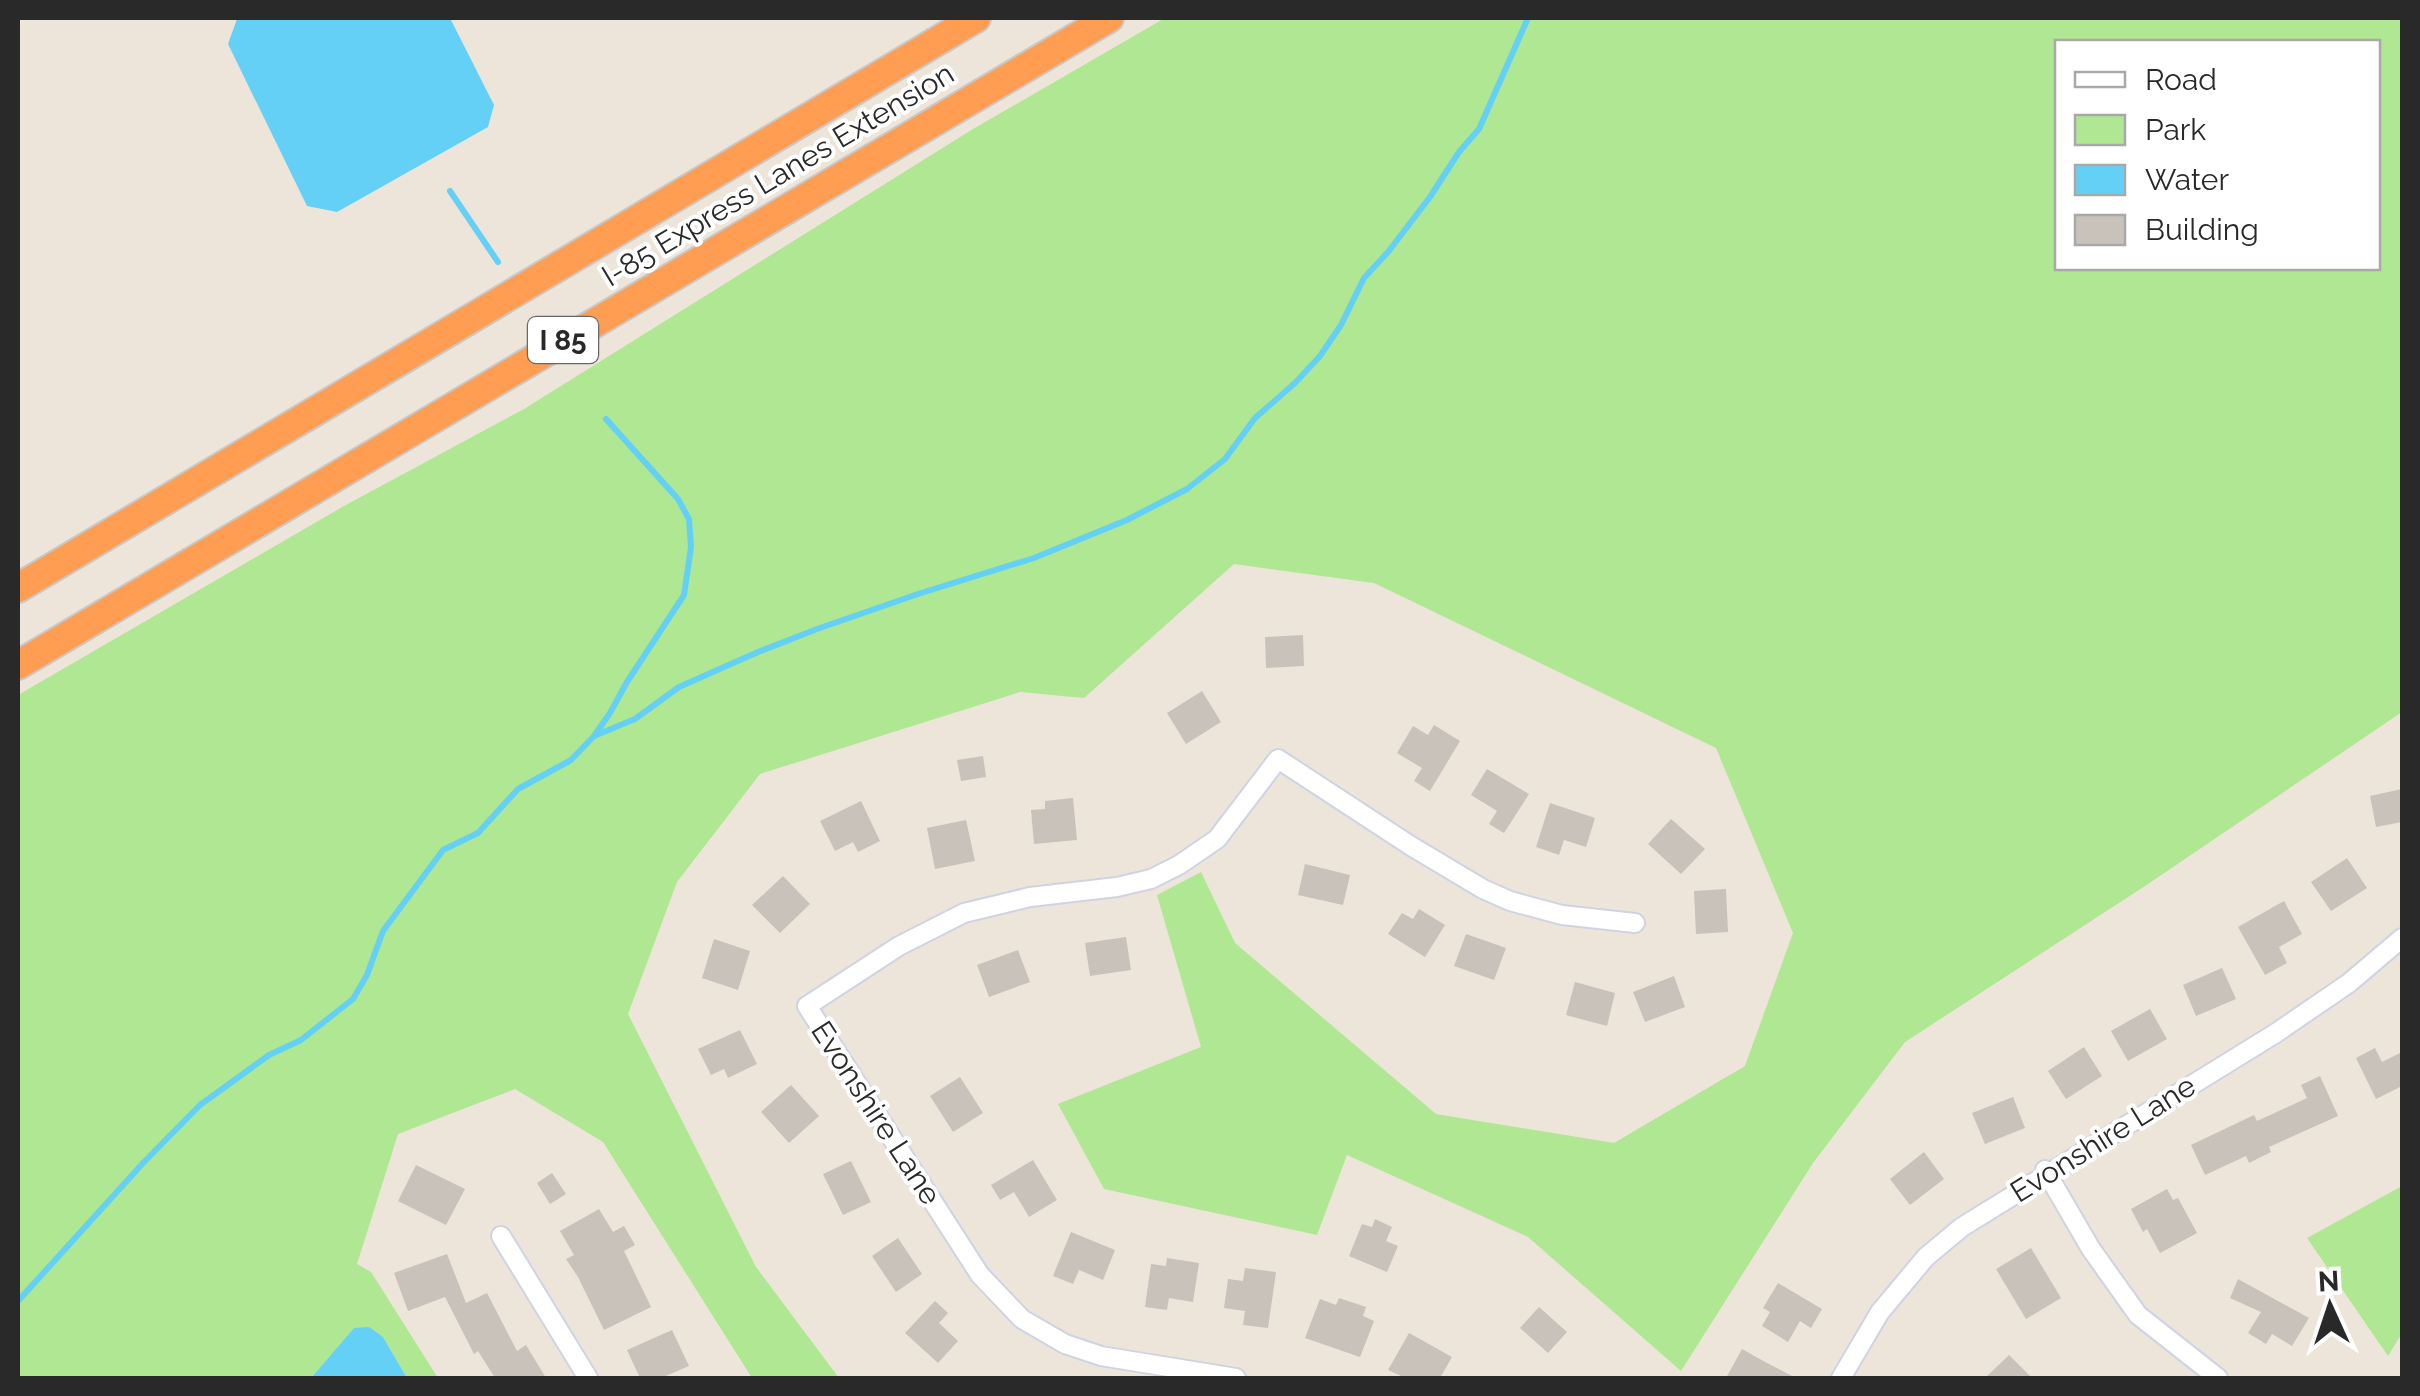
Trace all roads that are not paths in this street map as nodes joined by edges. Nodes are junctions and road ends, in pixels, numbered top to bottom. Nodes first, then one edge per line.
1 (976, 18) edge
2 (1108, 18) edge
3 (18, 588) edge
4 (18, 664) edge
5 (1635, 923) dead end
6 (2402, 938) edge
7 (2046, 1171) junction
8 (501, 1236) dead end
9 (588, 1378) edge
10 (1236, 1378) edge
11 (1841, 1378) edge
12 (2218, 1378) edge

1 - 3 highway, I-85 Express Lanes Extension / I 85
2 - 4 highway, I-85 Express Lanes Extension / I 85
5 - 10 street, Evonshire Lane
6 - 7 street, Evonshire Lane
7 - 11 street, Evonshire Lane
7 - 12 street
8 - 9 street

